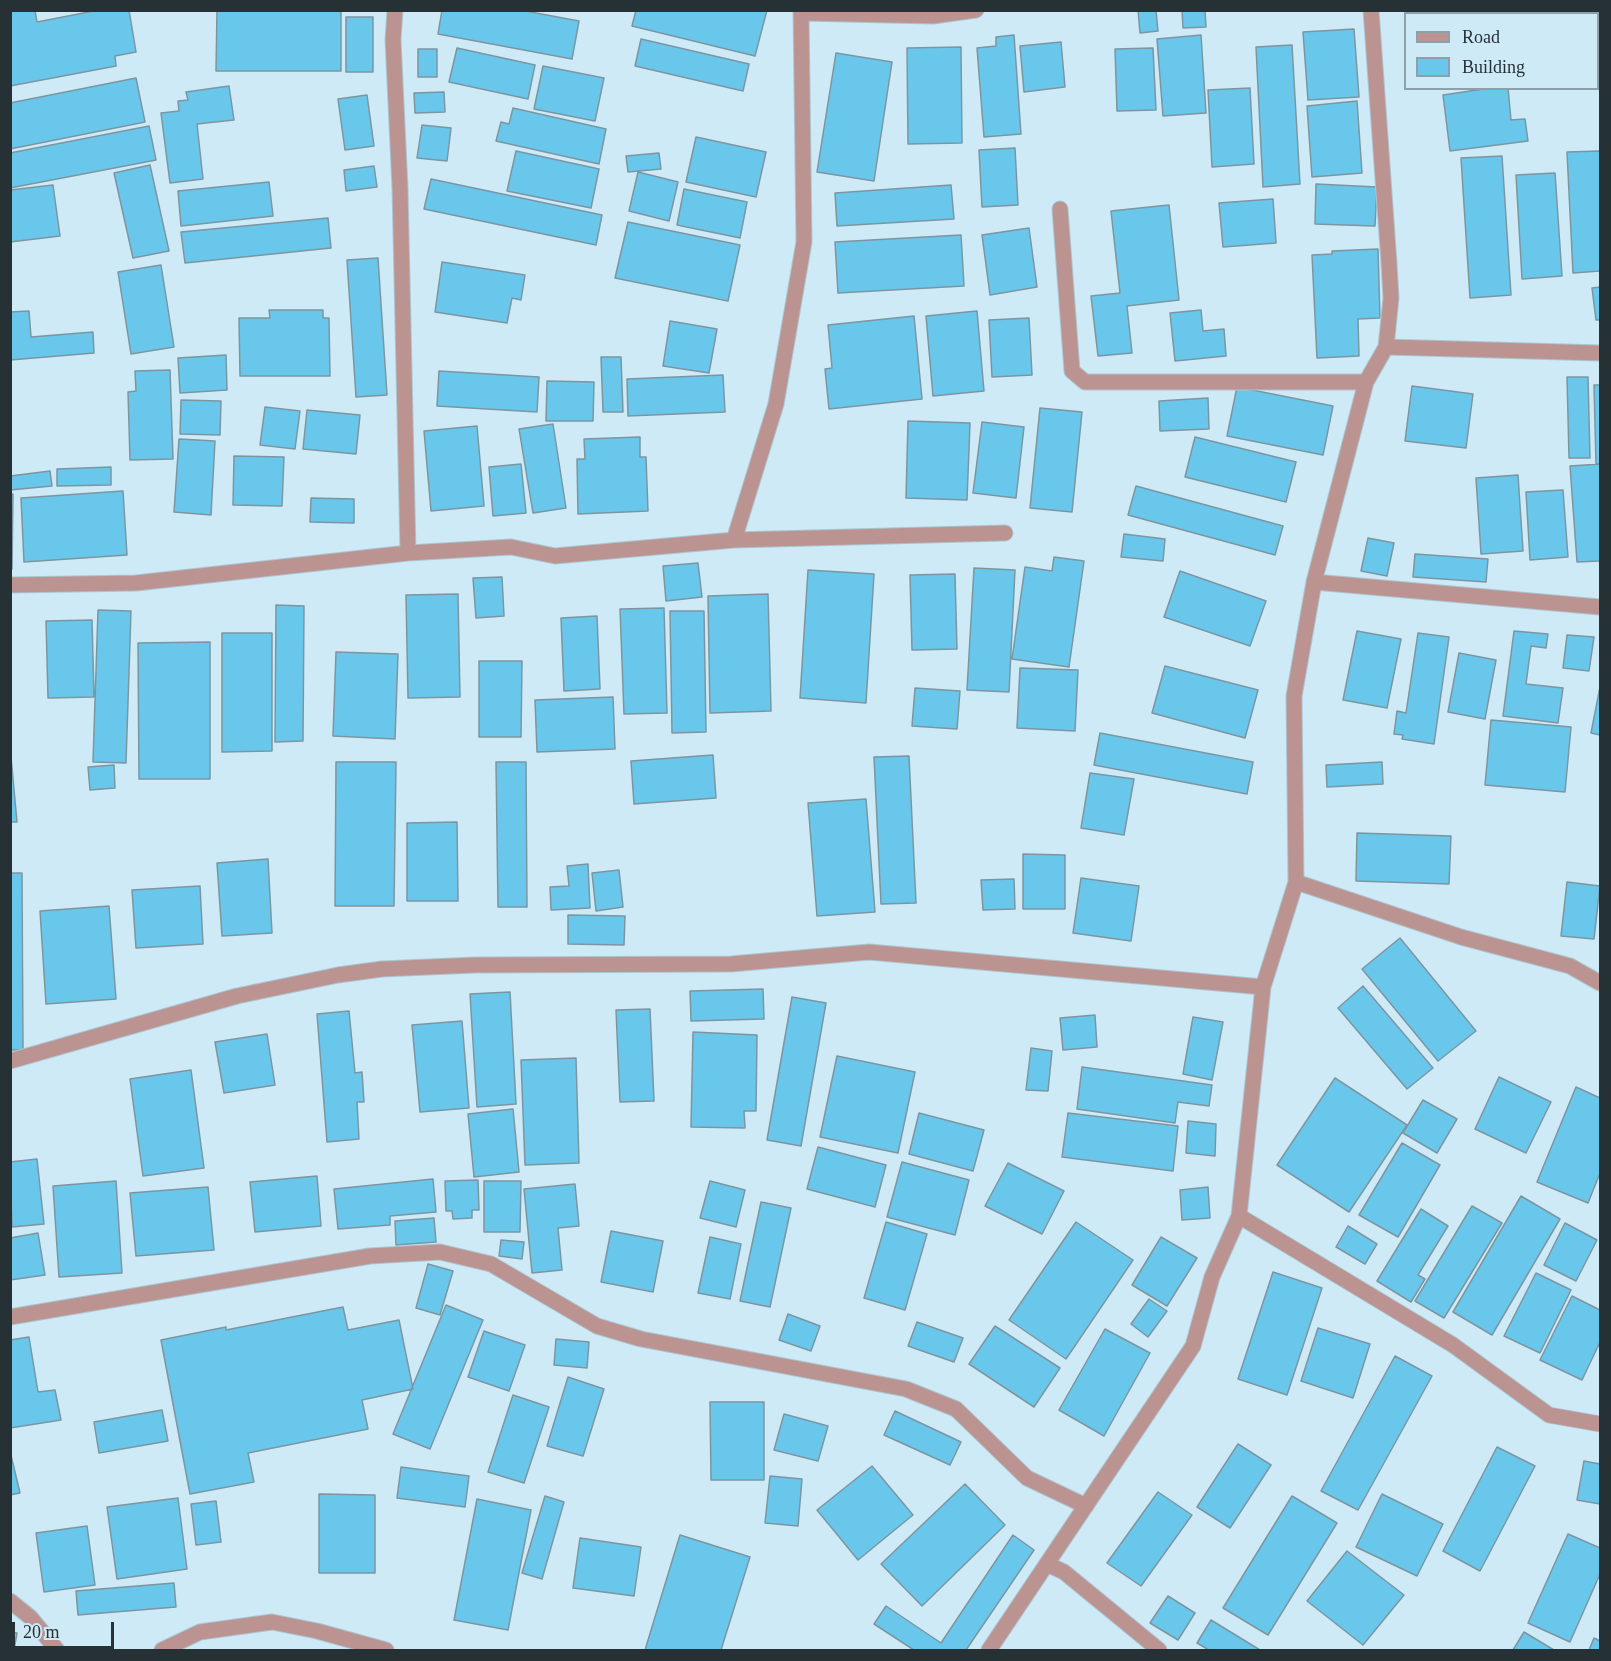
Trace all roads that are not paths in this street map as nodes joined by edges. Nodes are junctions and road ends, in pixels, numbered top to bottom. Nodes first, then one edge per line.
1 (395, 10) edge
2 (976, 10) edge
3 (1371, 10) edge
4 (801, 12) edge
5 (1060, 209) dead end
6 (1386, 347) junction
7 (1600, 353) edge
8 (1366, 382) junction
9 (1005, 533) dead end
10 (734, 540) junction
11 (408, 552) junction
12 (1314, 582) junction
13 (10, 585) edge
14 (1600, 607) edge
15 (1296, 882) junction
16 (1600, 983) edge
17 (1263, 987) junction
18 (10, 1061) edge
19 (1239, 1216) junction
20 (10, 1317) edge
21 (1600, 1424) edge
22 (1086, 1506) junction
23 (1047, 1564) junction
24 (10, 1601) edge
25 (57, 1650) edge
26 (162, 1650) edge
27 (386, 1650) edge
28 (989, 1650) edge
29 (1159, 1650) edge

1 - 11 street
2 - 4 street
3 - 6 street
4 - 10 street
5 - 8 street
6 - 7 street
6 - 8 street
8 - 12 street
9 - 10 street
10 - 11 street
11 - 13 street
12 - 14 street
12 - 15 street
15 - 16 street
15 - 17 street
17 - 18 street
17 - 19 street
19 - 21 street
19 - 22 street
20 - 22 street
22 - 23 street
23 - 28 street
23 - 29 street
24 - 25 street
26 - 27 street

